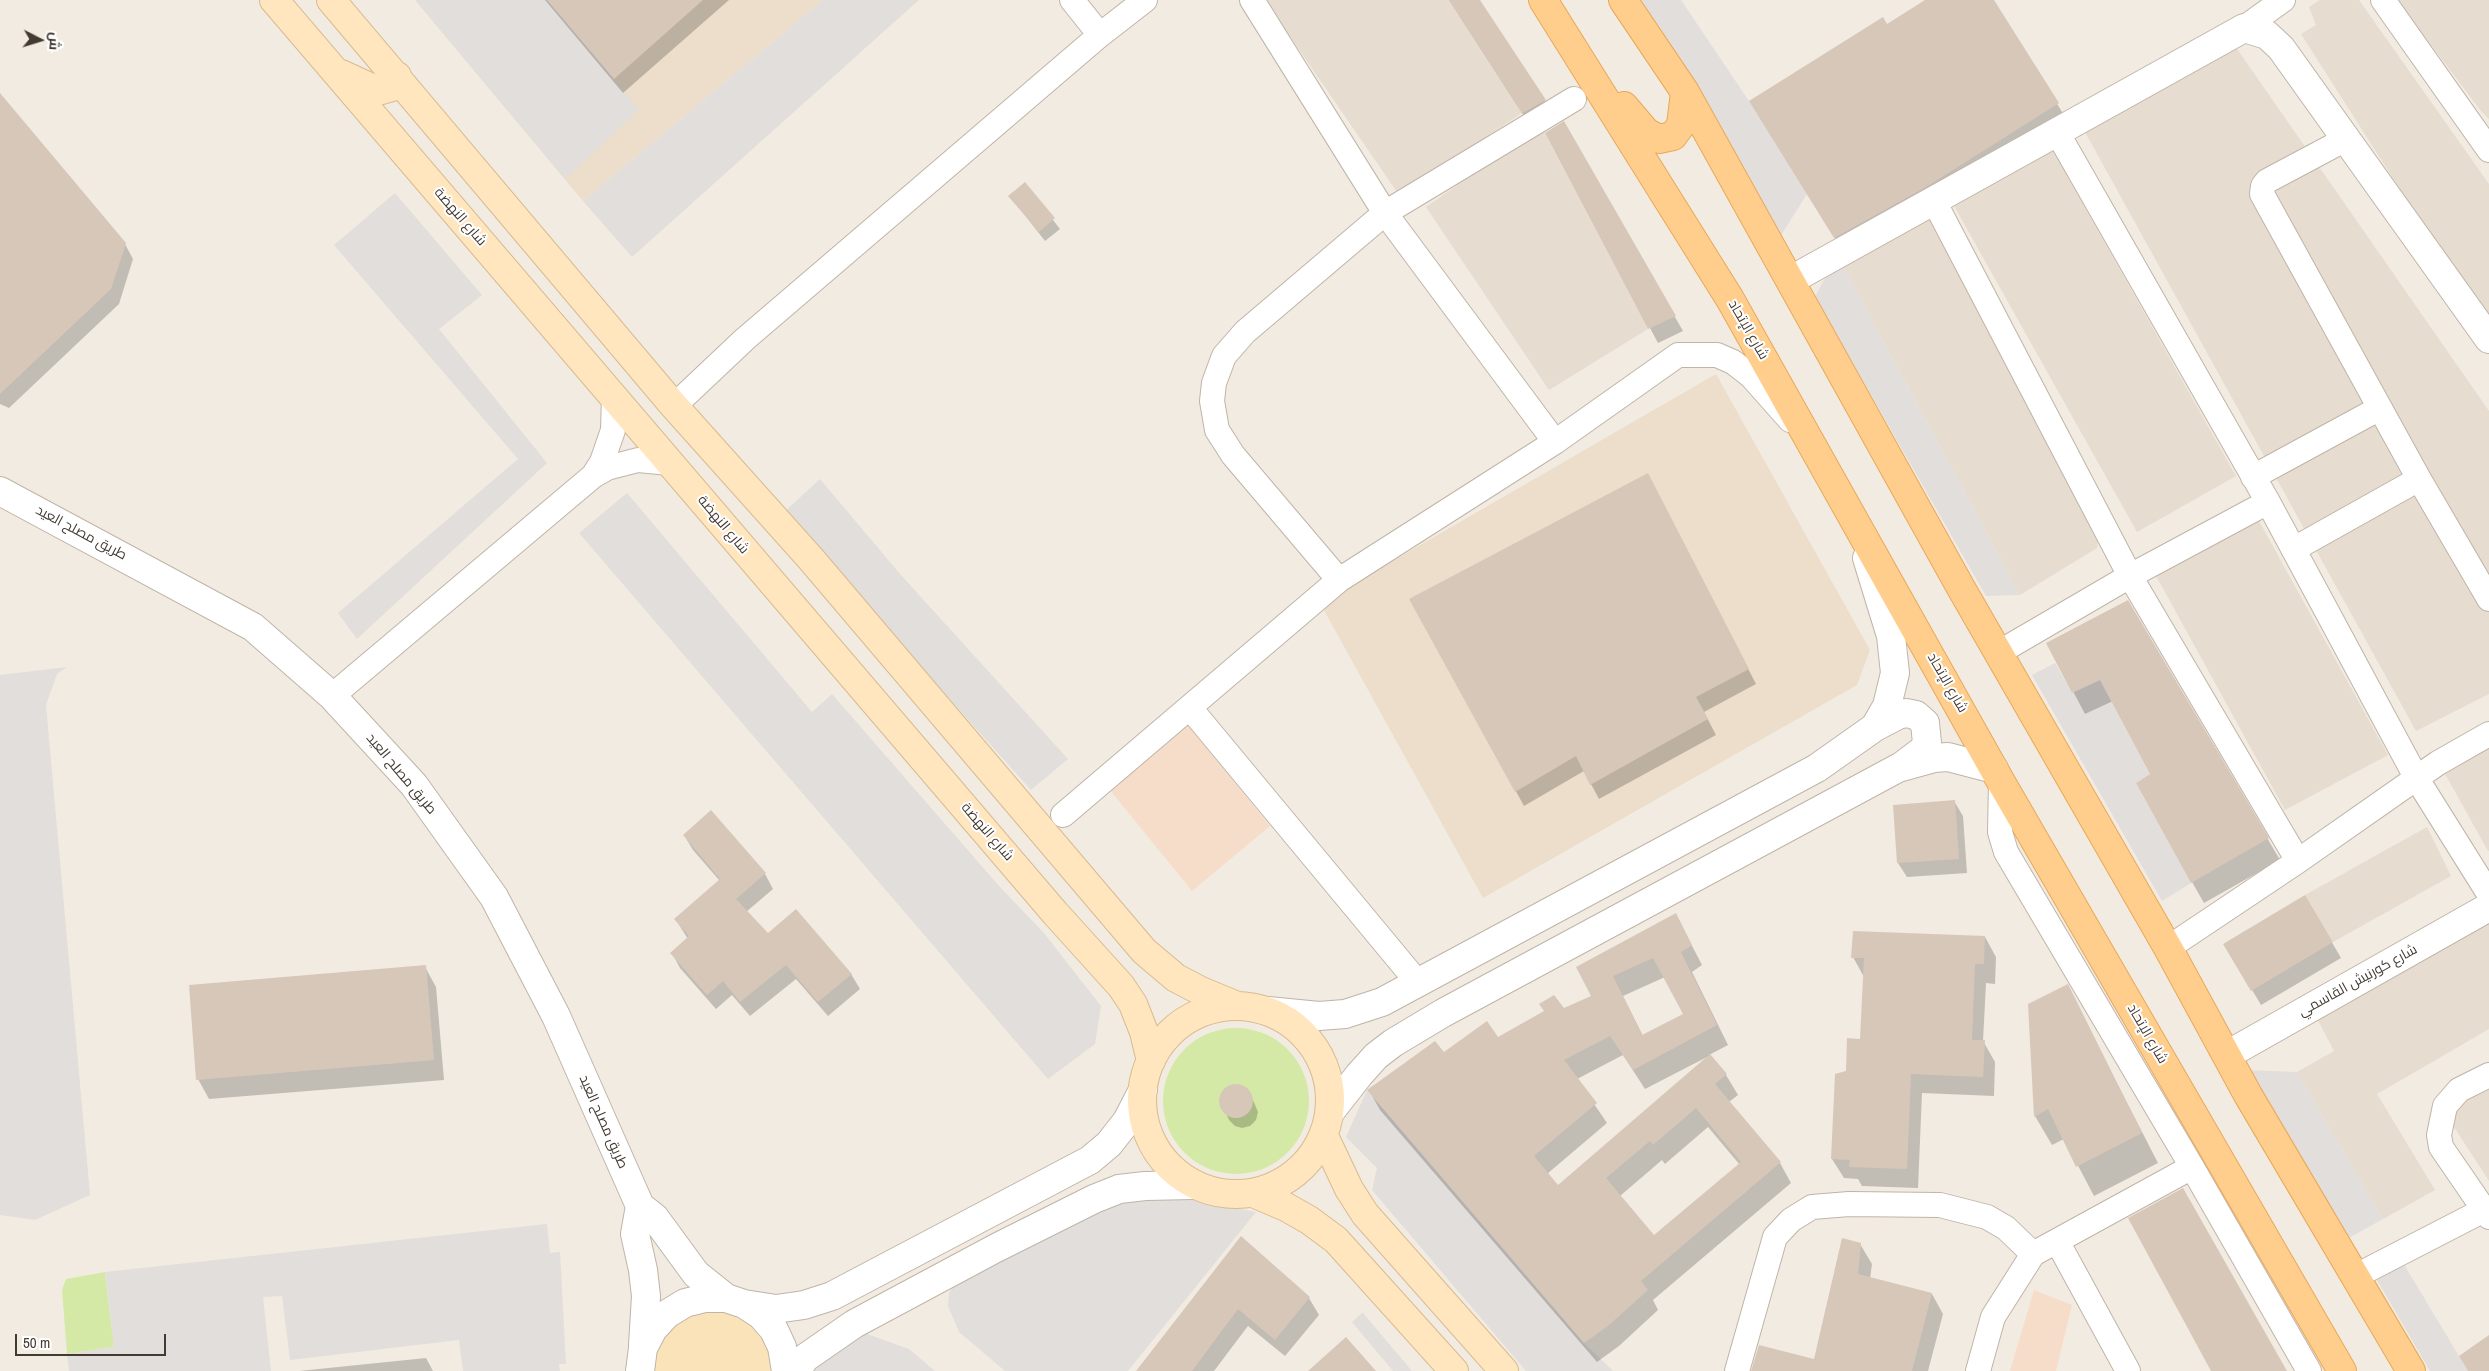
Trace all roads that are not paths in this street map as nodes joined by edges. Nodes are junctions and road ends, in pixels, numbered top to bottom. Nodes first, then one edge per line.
1 (274, 0) edge
2 (331, 0) edge
3 (1072, 0) edge
4 (1145, 0) edge
5 (1252, 0) edge
6 (1542, 0) edge
7 (1623, 0) edge
8 (2283, 0) edge
9 (2383, 0) edge
10 (2244, 28) junction
11 (1100, 35) junction
12 (1566, 35) junction
13 (333, 70) junction
14 (397, 76) junction
15 (1685, 92) junction
16 (1574, 99) dead end
17 (2057, 132) junction
18 (2346, 139) junction
19 (2489, 150) edge
20 (1934, 201) junction
21 (1385, 213) junction
22 (1791, 280) junction
23 (2489, 339) edge
24 (614, 397) junction
25 (674, 406) junction
26 (2380, 408) junction
27 (1555, 442) junction
28 (1814, 447) junction
29 (670, 463) junction
30 (593, 476) junction
31 (2253, 477) junction
32 (2418, 479) junction
33 (0, 491) edge
34 (2268, 502) junction
35 (1859, 528) junction
36 (2294, 549) junction
37 (2130, 576) junction
38 (1339, 580) junction
39 (2489, 599) edge
40 (1998, 653) junction
41 (332, 696) junction
42 (1190, 708) junction
43 (1875, 727) junction
44 (2489, 734) edge
45 (1898, 768) junction
46 (1998, 775) junction
47 (2417, 779) junction
48 (1063, 815) dead end
49 (2298, 861) junction
50 (2489, 894) edge
51 (2489, 907) edge
52 (2168, 948) junction
53 (1419, 984) junction
54 (1235, 1005) junction
55 (1268, 1011) junction
56 (2227, 1055) junction
57 (1151, 1061) junction
58 (2489, 1075) edge
59 (1143, 1090) junction
60 (1327, 1124) junction
61 (2192, 1167) junction
62 (1193, 1185) junction
63 (1253, 1193) junction
64 (640, 1206) junction
65 (2487, 1213) edge
66 (2057, 1241) junction
67 (2033, 1254) junction
68 (2356, 1276) junction
69 (735, 1301) junction
70 (642, 1359) edge
71 (2407, 1368) edge
72 (786, 1371) edge
73 (796, 1371) edge
74 (1454, 1371) edge
75 (1504, 1371) edge
76 (1737, 1371) edge
77 (1978, 1371) edge
78 (2128, 1371) edge
79 (2309, 1371) edge
80 (2342, 1371) edge

1 - 13 main road, شارع النهضة
2 - 14 main road
3 - 11 street
4 - 11 street
5 - 21 street
6 - 12 main road, شارع الإتحاد
7 - 15 main road
8 - 10 street
9 - 19 street
10 - 17 street
10 - 18 street
11 - 25 street
12 - 15 main road
12 - 28 main road, شارع الإتحاد
13 - 14 main road
13 - 24 main road, شارع النهضة
14 - 25 main road
15 - 22 main road
16 - 21 street
17 - 20 street
17 - 31 street
18 - 23 street
18 - 26 street
20 - 22 street
20 - 37 street
21 - 27 street
21 - 38 street
22 - 40 main road
24 - 29 main road, شارع النهضة
24 - 30 street
25 - 54 main road
26 - 31 street
26 - 32 street
27 - 28 street
27 - 38 street
28 - 35 main road, شارع الإتحاد
29 - 30 street
29 - 57 main road, شارع النهضة
30 - 41 street
31 - 34 street
32 - 36 street
32 - 39 street
33 - 41 street, طريق مصلح العيد
34 - 36 street
34 - 37 street
35 - 43 street
35 - 46 main road, شارع الإتحاد
36 - 47 street
37 - 40 street
37 - 49 street
38 - 42 street
40 - 52 main road
41 - 64 street, طريق مصلح العيد
42 - 48 street
42 - 53 street
43 - 45 street
43 - 53 street
44 - 47 street
45 - 46 street
45 - 60 street
46 - 61 street
46 - 80 main road, شارع الإتحاد
47 - 49 street
47 - 50 street
49 - 52 street
51 - 56 street, شارع كورنيش القاسمي
52 - 56 main road
53 - 55 street
54 - 55 main road
54 - 57 main road
55 - 60 main road
56 - 68 main road
57 - 59 main road
58 - 65 street
59 - 62 main road
59 - 69 street
60 - 63 main road
60 - 75 main road
61 - 66 street
61 - 79 street
62 - 63 main road
62 - 73 street
63 - 74 main road
64 - 69 street, طريق مصلح العيد
64 - 70 street
65 - 68 street
66 - 67 street
66 - 78 street
67 - 76 street
67 - 77 street
68 - 71 main road
69 - 70 street
69 - 72 street, طريق مصلح العيد

